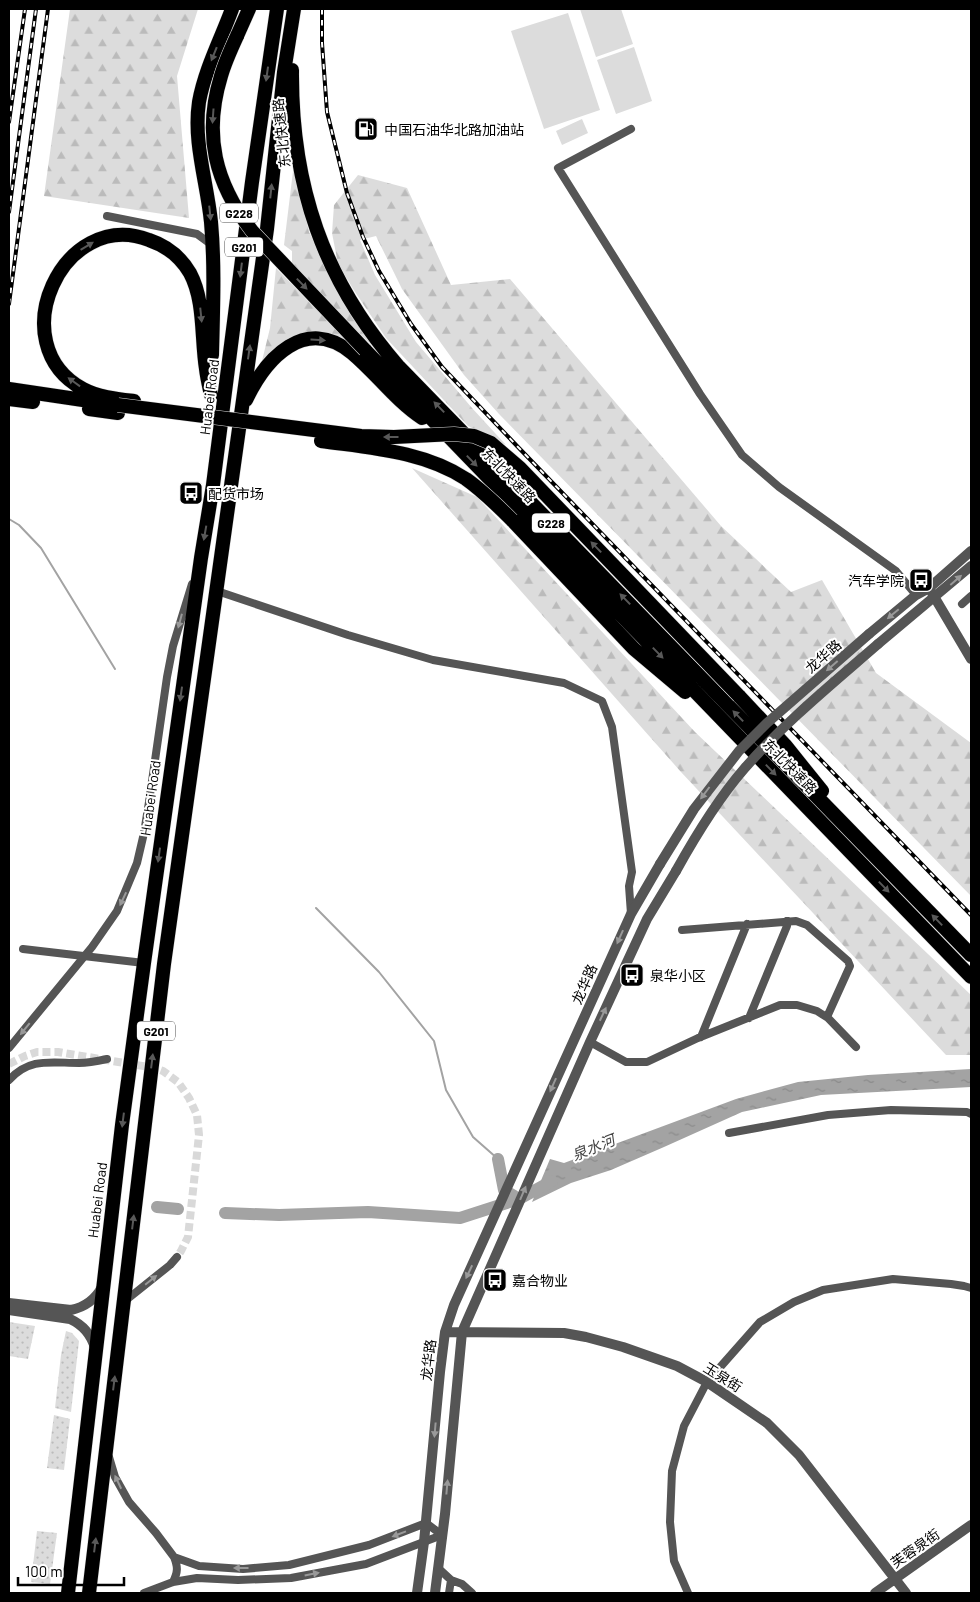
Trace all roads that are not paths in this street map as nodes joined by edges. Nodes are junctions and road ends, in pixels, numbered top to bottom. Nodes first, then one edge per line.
1 (232, 9) edge
2 (247, 9) edge
3 (277, 9) edge
4 (294, 9) edge
5 (631, 129) dead end
6 (107, 216) dead end
7 (212, 245) junction
8 (9, 389) edge
9 (211, 395) junction
10 (9, 399) edge
11 (118, 406) junction
12 (240, 417) junction
13 (446, 434) junction
14 (213, 486) junction
15 (971, 551) edge
16 (200, 558) junction
17 (971, 566) edge
18 (929, 588) junction
19 (217, 591) junction
20 (916, 595) junction
21 (971, 596) edge
22 (935, 598) junction
23 (962, 604) dead end
24 (971, 659) edge
25 (725, 722) junction
26 (854, 834) junction
27 (631, 914) junction
28 (787, 921) junction
29 (747, 924) junction
30 (682, 930) dead end
31 (23, 949) dead end
32 (971, 955) edge
33 (144, 963) junction
34 (971, 977) edge
35 (826, 1017) junction
36 (749, 1018) junction
37 (701, 1037) junction
38 (590, 1042) junction
39 (856, 1047) dead end
40 (9, 1048) edge
41 (107, 1059) dead end
42 (9, 1080) edge
43 (971, 1114) edge
44 (729, 1133) dead end
45 (177, 1258) tunnel mouth
46 (104, 1282) junction
47 (971, 1288) edge
48 (9, 1302) edge
49 (124, 1302) junction
50 (9, 1310) edge
51 (445, 1332) junction
52 (462, 1332) junction
53 (96, 1350) junction
54 (707, 1382) junction
55 (107, 1448) junction
56 (426, 1523) junction
57 (971, 1525) edge
58 (442, 1535) junction
59 (424, 1542) junction
60 (174, 1557) junction
61 (438, 1568) junction
62 (895, 1578) junction
63 (451, 1580) junction
64 (173, 1582) junction
65 (68, 1593) edge
66 (89, 1593) edge
67 (144, 1593) edge
68 (417, 1593) edge
69 (435, 1593) edge
70 (449, 1593) edge
71 (472, 1593) edge
72 (688, 1593) edge
73 (875, 1593) edge
74 (906, 1593) edge

1 -> 7 highway
2 -> 13 highway, 东北快速路 / G228, bridge
3 -> 14 highway, Huabei Road / G201
12 -> 4 highway, G201
26 -> 4 highway, 东北快速路 / G228
5 - 20 street
6 - 7 street
7 - 9 highway
8 - 11 highway
11 -> 9 highway
9 - 14 highway
10 - 11 highway
11 - 25 highway, bridge
26 -> 11 highway, bridge
12 -> 13 highway
12 - 19 highway, G201
13 -> 25 highway, 东北快速路 / G228
14 -> 16 highway, Huabei Road / G201
15 - 18 street, 龙华路
16 -> 33 highway, Huabei Road / G201
16 -> 40 street, bridge
22 -> 17 street, 龙华路
18 - 20 street, 龙华路
18 - 22 street
19 - 27 street
49 -> 19 highway, G201
20 -> 27 street, 龙华路, bridge
21 - 23 street
22 - 24 street
38 -> 22 street, 龙华路, bridge
25 -> 34 highway, 东北快速路 / G228
32 -> 26 highway, 东北快速路 / G228
27 -> 51 street, 龙华路
28 - 29 street
28 - 35 street
28 - 36 street
29 - 30 street
29 - 37 street
31 - 33 street
33 -> 46 highway, Huabei Road / G201
35 - 36 street
35 - 39 street
36 - 37 street
37 - 38 street
52 -> 38 street, 龙华路
41 - 42 street, bridge
43 - 44 street
49 -> 45 street
46 - 48 street
46 - 53 highway, Huabei Road / G201
47 - 54 street
55 -> 49 highway, G201
50 - 53 street
51 - 52 street, 玉泉街
51 -> 56 street, 龙华路
52 - 54 street, 玉泉街
58 -> 52 street, 龙华路
53 - 65 highway, Huabei Road / G201
54 - 62 street, 玉泉街
54 - 72 street
60 -> 55 street
66 -> 55 highway, G201
56 - 58 street
56 - 59 street, 龙华路
56 -> 60 street
57 - 62 street, 芙蓉泉街
58 - 59 street
58 - 61 street, 龙华路
64 -> 59 street
59 - 68 street, 龙华路
60 - 64 street
61 - 63 street
61 - 69 street, 龙华路
62 - 73 street, 芙蓉泉街
62 - 74 street, 玉泉街
63 - 70 street
63 - 71 street
64 - 67 street

